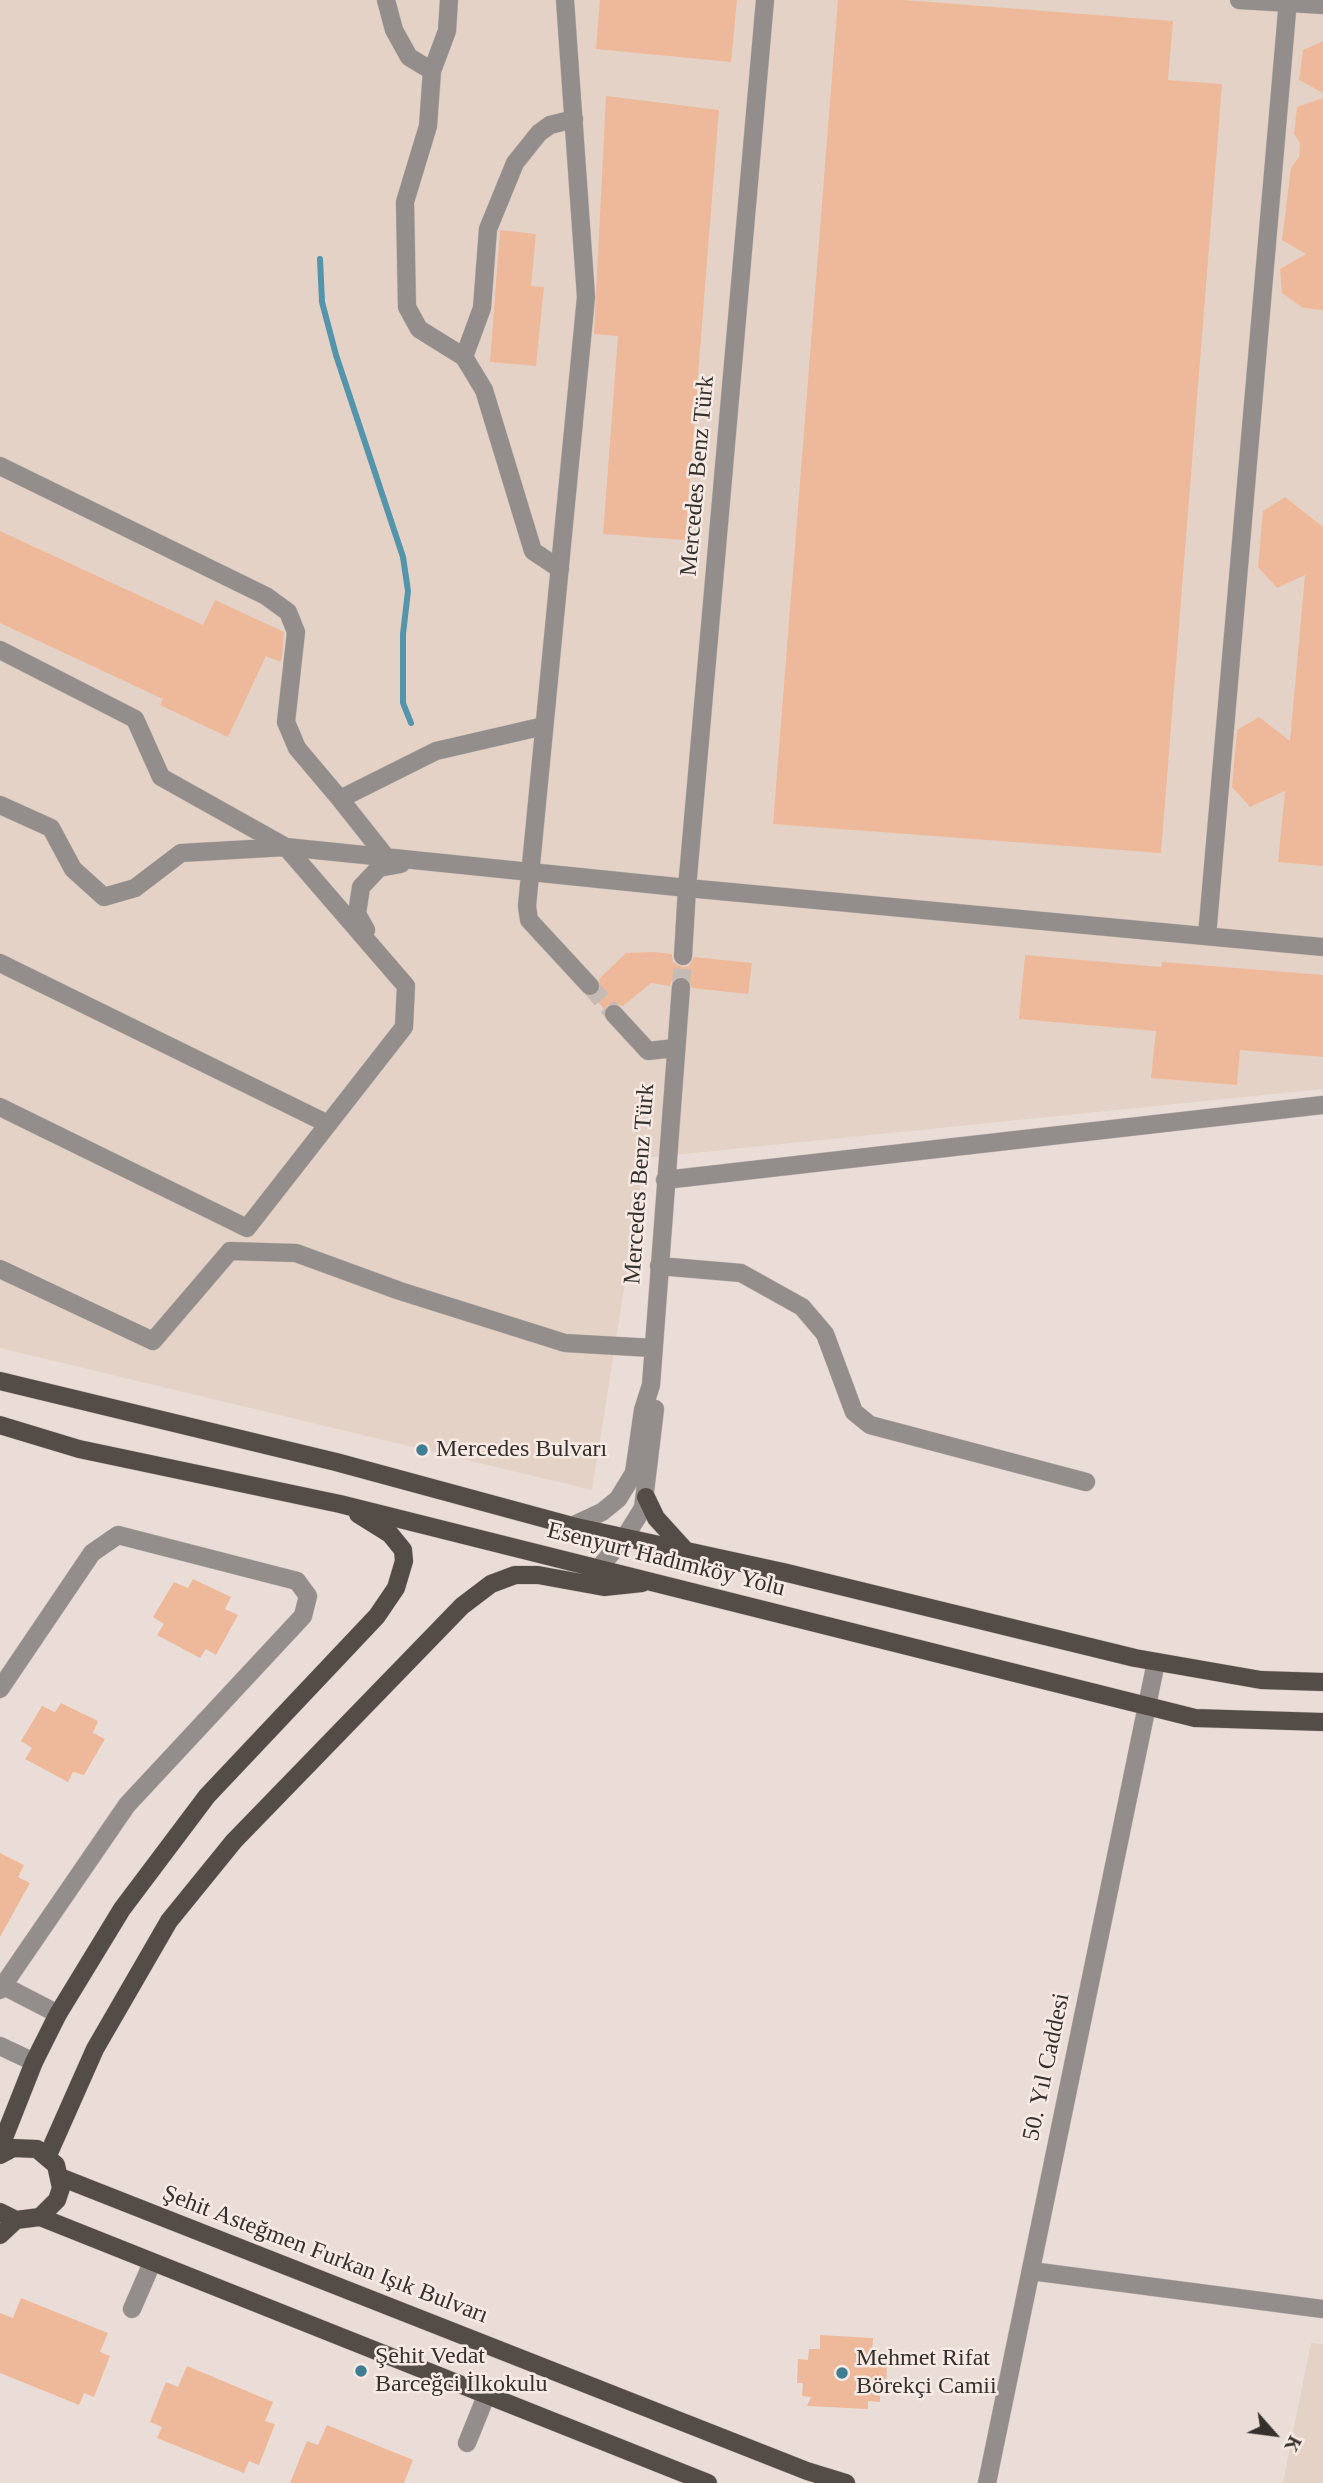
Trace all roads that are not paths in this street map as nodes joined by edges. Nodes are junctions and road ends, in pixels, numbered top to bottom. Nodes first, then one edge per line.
1 (386, 0) edge
2 (449, 0) edge
3 (565, 0) edge
4 (765, 0) edge
5 (1240, 0) edge
6 (1287, 1) edge
7 (1323, 5) edge
8 (432, 71) junction
9 (574, 119) junction
10 (464, 357) junction
11 (0, 466) edge
12 (560, 569) junction
13 (0, 650) edge
14 (544, 726) junction
15 (340, 799) junction
16 (0, 805) edge
17 (286, 847) junction
18 (386, 857) junction
19 (422, 861) junction
20 (530, 872) junction
21 (687, 888) junction
22 (1207, 936) junction
23 (1323, 947) edge
24 (380, 954) junction
25 (684, 956) tunnel mouth
26 (0, 963) edge
27 (590, 986) tunnel mouth
28 (681, 987) tunnel mouth
29 (614, 1014) tunnel mouth
30 (675, 1048) junction
31 (1323, 1105) edge
32 (0, 1107) edge
33 (327, 1123) junction
34 (665, 1180) junction
35 (659, 1266) junction
36 (0, 1269) edge
37 (653, 1348) junction
38 (0, 1381) edge
39 (651, 1385) junction
40 (0, 1425) edge
41 (1086, 1482) dead end
42 (646, 1497) junction
43 (340, 1504) junction
44 (572, 1526) junction
45 (625, 1537) junction
46 (686, 1551) junction
47 (599, 1568) junction
48 (653, 1581) junction
49 (1156, 1662) junction
50 (1323, 1682) edge
51 (0, 1689) edge
52 (1147, 1706) junction
53 (1323, 1722) edge
54 (1, 1987) edge
55 (58, 2014) junction
56 (0, 2046) edge
57 (34, 2062) junction
58 (0, 2148) edge
59 (0, 2155) edge
60 (48, 2155) junction
61 (61, 2177) junction
62 (8, 2216) edge
63 (40, 2217) junction
64 (0, 2235) edge
65 (152, 2263) junction
66 (1031, 2271) junction
67 (132, 2309) dead end
68 (1323, 2309) edge
69 (486, 2396) junction
70 (467, 2443) dead end
71 (708, 2483) edge
72 (846, 2483) edge
73 (987, 2483) edge

1 - 8 street
2 - 8 street
3 - 9 street
4 - 21 street, Mercedes Benz Türk
5 - 6 street
6 - 7 street
6 - 22 street
8 - 10 street
9 - 10 street
9 - 12 street
10 - 12 street
11 - 15 street
12 - 14 street
13 - 17 street
14 - 15 street
14 - 20 street
15 - 18 street
16 - 17 street
17 - 18 street
17 - 24 street
18 - 19 street
19 - 20 street
19 - 24 street
20 - 21 street
20 - 27 street
21 - 22 street
21 - 25 street, Mercedes Benz Türk
22 - 23 street
24 - 33 street
26 - 33 street
28 - 30 street, Mercedes Benz Türk
29 - 30 street
30 - 34 street, Mercedes Benz Türk
31 - 34 street
32 - 33 street
34 - 35 street, Mercedes Benz Türk
35 - 37 street, Mercedes Benz Türk
35 - 41 street
36 - 37 street
37 - 39 street, Mercedes Benz Türk
38 - 44 main road, Esenyurt Hadımköy Yolu
39 - 42 street, Mercedes Benz Türk
39 - 44 street, Mercedes Benz Türk
40 - 43 main road, Esenyurt Hadımköy Yolu
42 - 45 street, Mercedes Benz Türk
42 - 46 main road
43 - 47 main road, Esenyurt Hadımköy Yolu
43 - 55 main road
44 - 45 main road, Esenyurt Hadımköy Yolu
45 - 46 main road, Esenyurt Hadımköy Yolu
45 - 47 street, Mercedes Benz Türk
46 - 49 main road, Esenyurt Hadımköy Yolu
47 - 48 main road, Esenyurt Hadımköy Yolu
48 - 52 main road, Esenyurt Hadımköy Yolu
48 - 60 main road
49 - 50 main road, Esenyurt Hadımköy Yolu
49 - 52 street, 50. Yıl Caddesi
51 - 54 street
52 - 53 main road, Esenyurt Hadımköy Yolu
52 - 66 street, 50. Yıl Caddesi
54 - 55 street
55 - 57 main road
56 - 57 street
57 - 58 main road
59 - 60 main road
60 - 61 main road
61 - 63 main road
61 - 72 main road, Şehit Asteğmen Furkan Işık Bulvarı
62 - 63 main road
62 - 64 main road
63 - 65 main road
65 - 67 street
65 - 69 main road
66 - 68 street
66 - 73 street, 50. Yıl Caddesi
69 - 70 street
69 - 71 main road

